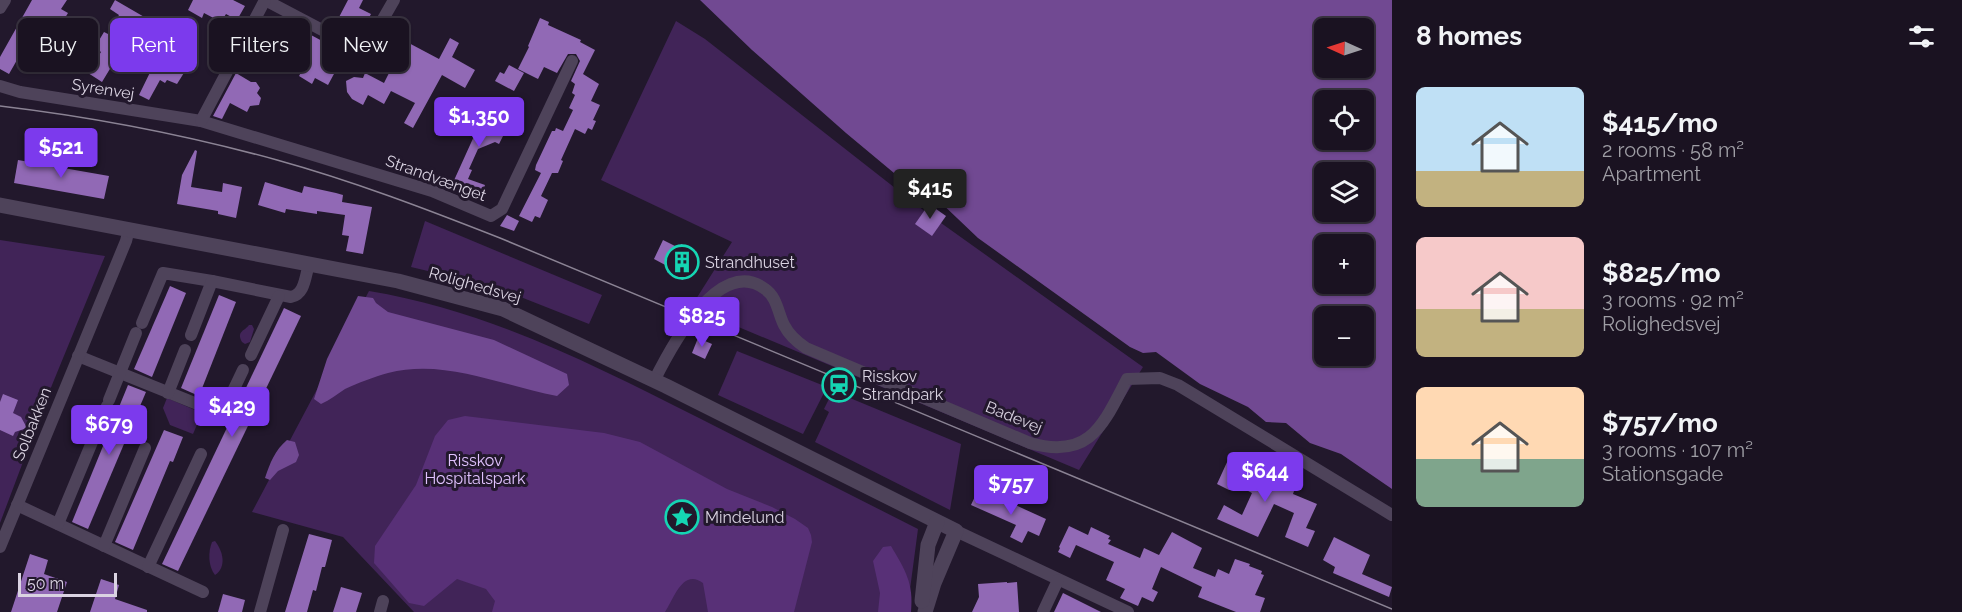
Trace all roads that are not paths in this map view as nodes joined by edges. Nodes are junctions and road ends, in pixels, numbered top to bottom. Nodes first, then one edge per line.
1 (5, 0) edge
2 (265, 0) edge
3 (394, 0) edge
4 (0, 8) edge
5 (572, 61) dead end
6 (0, 87) edge
7 (201, 121) junction
8 (0, 205) edge
9 (129, 229) junction
10 (309, 264) junction
11 (212, 281) junction
12 (279, 296) junction
13 (191, 335) dead end
14 (185, 350) dead end
15 (251, 355) dead end
16 (78, 356) junction
17 (243, 370) dead end
18 (120, 373) junction
19 (654, 381) junction
20 (168, 393) junction
21 (145, 448) dead end
22 (201, 454) dead end
23 (17, 505) junction
24 (1392, 515) edge
25 (937, 522) junction
26 (58, 524) junction
27 (283, 530) dead end
28 (956, 531) junction
29 (104, 546) junction
30 (0, 547) edge
31 (148, 567) junction
32 (1058, 580) junction
33 (203, 592) dead end
34 (260, 612) edge
35 (923, 612) edge
36 (1043, 612) edge
37 (1128, 612) edge

1 - 4 street
2 - 3 street
2 - 7 street
5 - 7 street, Strandvænget
6 - 7 street, Syrenvej
8 - 9 street, Rolighedsvej
9 - 10 street, Rolighedsvej
9 - 16 street, Solbakken
10 - 12 street
10 - 19 street, Rolighedsvej
11 - 12 street
11 - 13 street
11 - 18 street
12 - 15 street
14 - 20 street
16 - 18 street
16 - 23 street, Solbakken
17 - 20 street
18 - 20 street
18 - 26 street
19 - 24 street, Badevej
19 - 25 street, Rolighedsvej
21 - 29 street
22 - 31 street
23 - 26 street
23 - 30 street, Solbakken
25 - 28 street, Rolighedsvej
25 - 35 street
26 - 29 street
27 - 34 street
28 - 32 street
28 - 35 street
29 - 31 street
31 - 33 street
32 - 36 street
32 - 37 street

